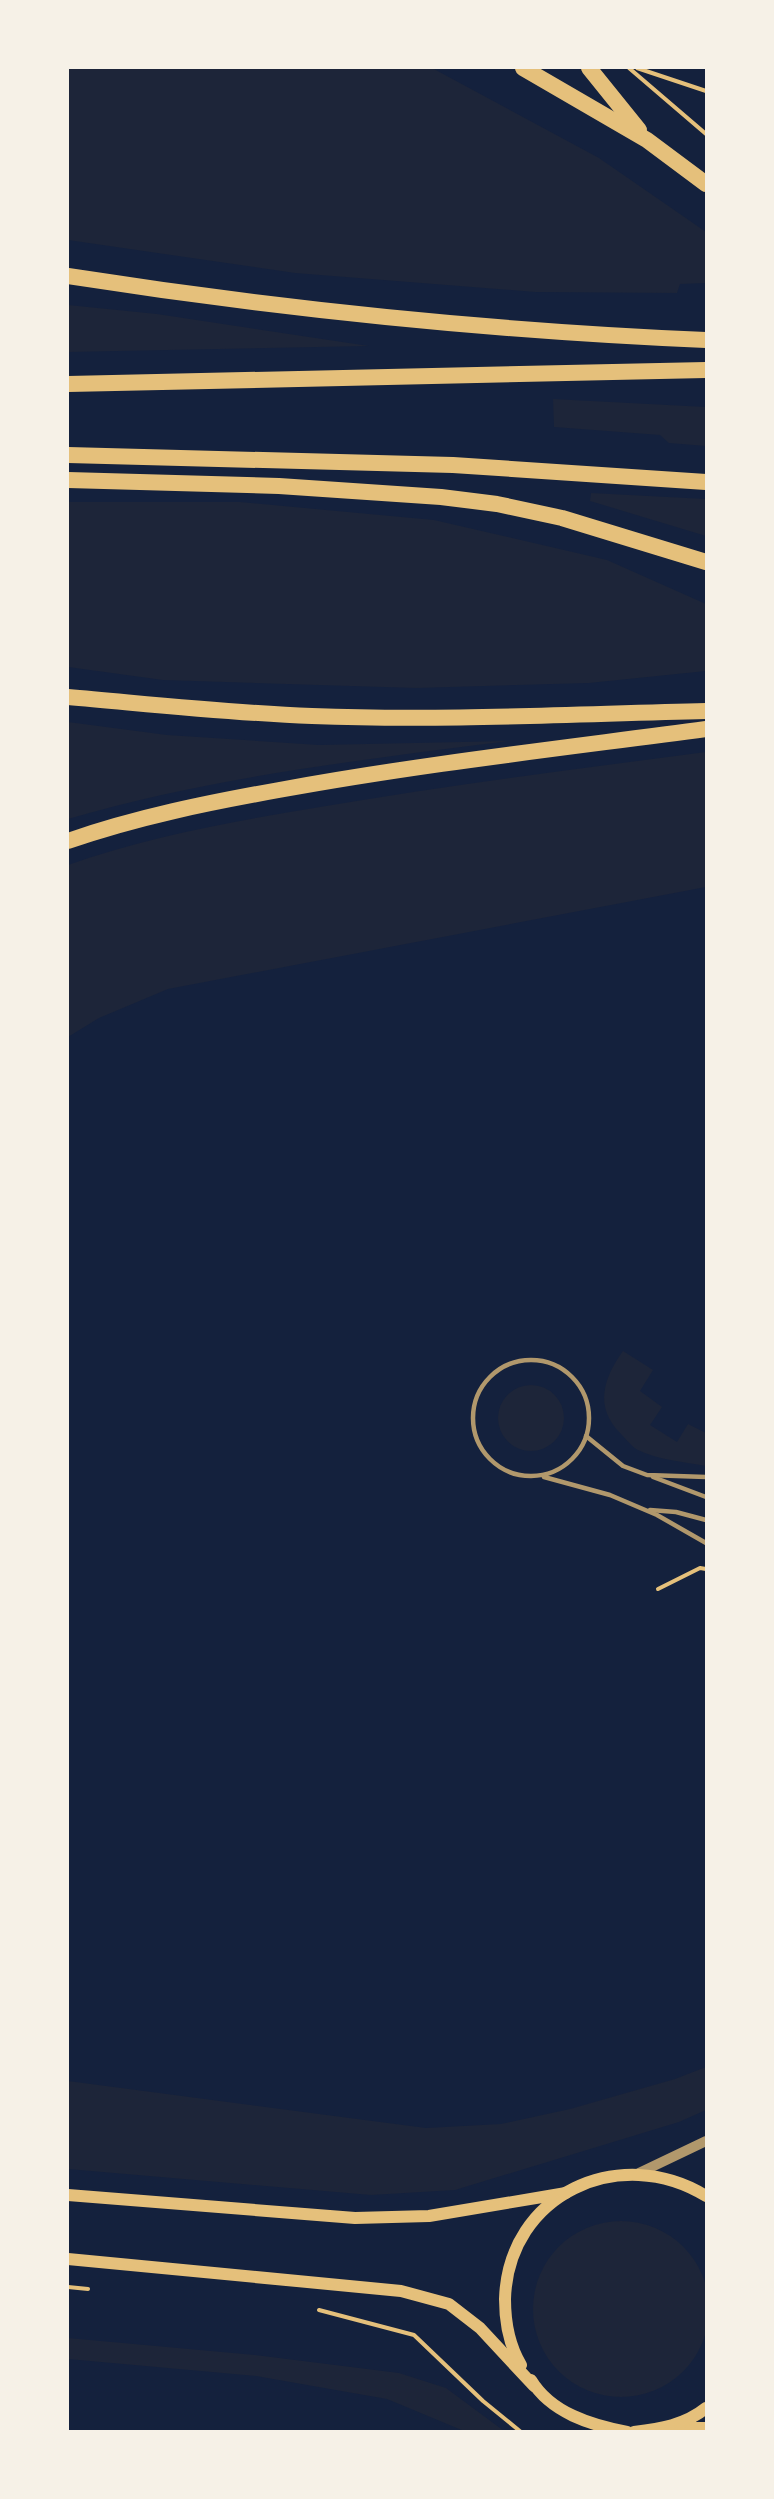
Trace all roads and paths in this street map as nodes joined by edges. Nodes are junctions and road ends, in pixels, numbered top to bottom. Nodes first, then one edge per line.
1 (523, 68) edge
2 (588, 68) edge
3 (629, 68) edge
4 (637, 68) edge
5 (706, 91) edge
6 (706, 134) edge
7 (647, 140) junction
8 (706, 184) edge
9 (68, 276) edge
10 (706, 340) edge
11 (706, 370) edge
12 (68, 384) edge
13 (68, 455) edge
14 (68, 480) edge
15 (706, 482) edge
16 (706, 562) edge
17 (68, 697) edge
18 (706, 711) edge
19 (706, 729) edge
20 (68, 841) edge
21 (586, 1436) junction
22 (647, 1475) junction
23 (540, 1476) junction
24 (706, 1476) edge
25 (706, 1497) edge
26 (646, 1510) junction
27 (706, 1520) edge
28 (706, 1544) edge
29 (706, 1569) edge
30 (658, 1589) dead end
31 (706, 2141) edge
32 (639, 2174) junction
33 (566, 2193) junction
34 (68, 2195) edge
35 (706, 2196) edge
36 (68, 2259) edge
37 (68, 2287) edge
38 (98, 2290) dead end
39 (310, 2308) dead end
40 (534, 2386) junction
41 (706, 2408) edge
42 (666, 2428) junction
43 (706, 2428) edge
44 (521, 2432) edge
45 (627, 2432) edge
46 (634, 2432) edge

1 - 7 highway
2 - 7 highway
3 - 6 path
4 - 5 path
7 - 8 highway
9 - 10 highway
11 - 12 highway
13 - 15 highway
14 - 16 highway
17 - 18 highway
19 - 20 highway
21 - 22 lane
21 - 23 lane
21 - 23 lane
22 - 24 lane
22 - 25 lane
23 - 26 lane
26 - 27 lane
26 - 28 lane
29 - 30 path
31 - 32 street
32 - 33 main road
32 - 35 main road
33 - 34 main road
33 - 40 main road
36 - 40 main road
37 - 38 path
39 - 44 path
40 - 45 main road
41 - 42 main road
42 - 43 main road
42 - 46 main road

